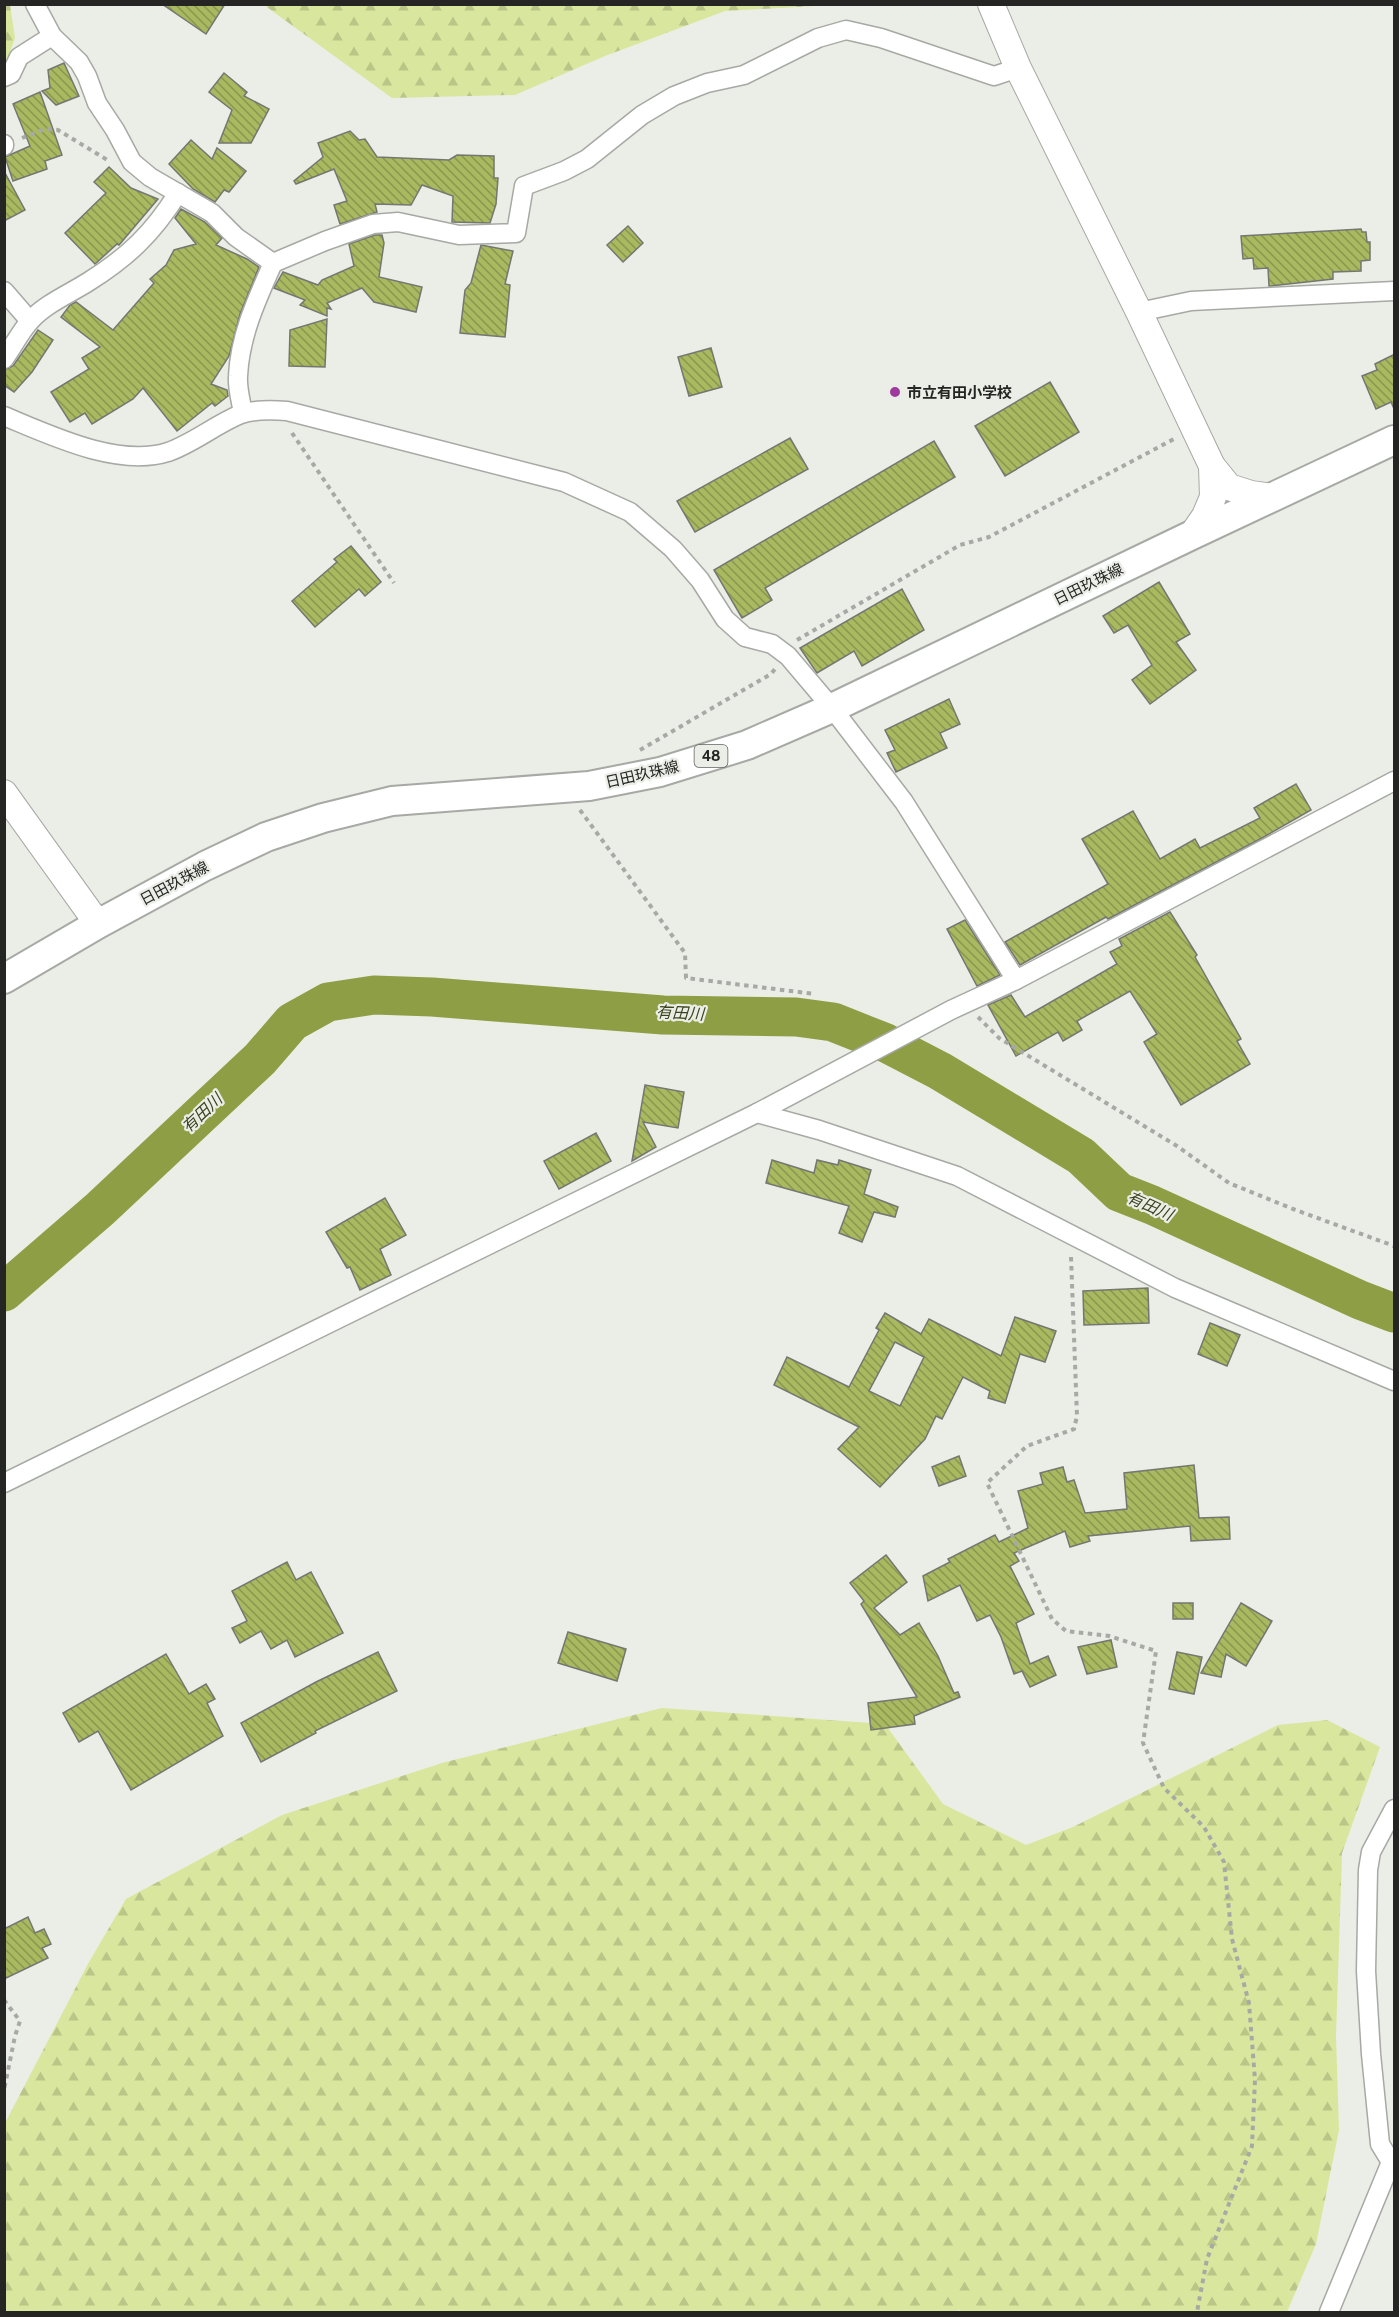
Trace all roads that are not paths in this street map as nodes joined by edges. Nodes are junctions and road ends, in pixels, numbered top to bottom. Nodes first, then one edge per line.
1 (35, 4) edge
2 (991, 4) edge
3 (51, 36) junction
4 (1018, 68) junction
5 (4, 77) edge
6 (178, 193) junction
7 (273, 263) junction
8 (4, 291) edge
9 (1395, 291) edge
10 (1139, 312) junction
11 (30, 321) junction
12 (4, 359) edge
13 (243, 413) junction
14 (4, 416) edge
15 (1395, 440) edge
16 (1212, 466) junction
17 (1273, 497) junction
18 (1191, 534) junction
19 (832, 708) junction
20 (1395, 782) edge
21 (4, 793) edge
22 (98, 924) junction
23 (4, 979) edge
24 (1016, 980) junction
25 (757, 1113) junction
26 (1395, 1381) edge
27 (4, 1483) edge
28 (1395, 1809) edge
29 (1329, 2313) edge

1 - 3 street
2 - 4 street
3 - 5 street
3 - 6 street
4 - 7 street
4 - 10 street
6 - 7 street
6 - 11 street
7 - 13 street
8 - 11 street
9 - 10 street
10 - 16 street
11 - 12 street
13 - 14 street
13 - 19 street
15 - 17 main road, 日田玖珠線 / 48
16 - 17 street
16 - 18 street
17 - 18 main road, 日田玖珠線 / 48
18 - 19 main road, 日田玖珠線 / 48
19 - 22 main road, 日田玖珠線 / 48
19 - 24 street
20 - 24 street
21 - 22 street
22 - 23 main road, 日田玖珠線 / 48
24 - 25 street
25 - 26 street
25 - 27 street
28 - 29 street

